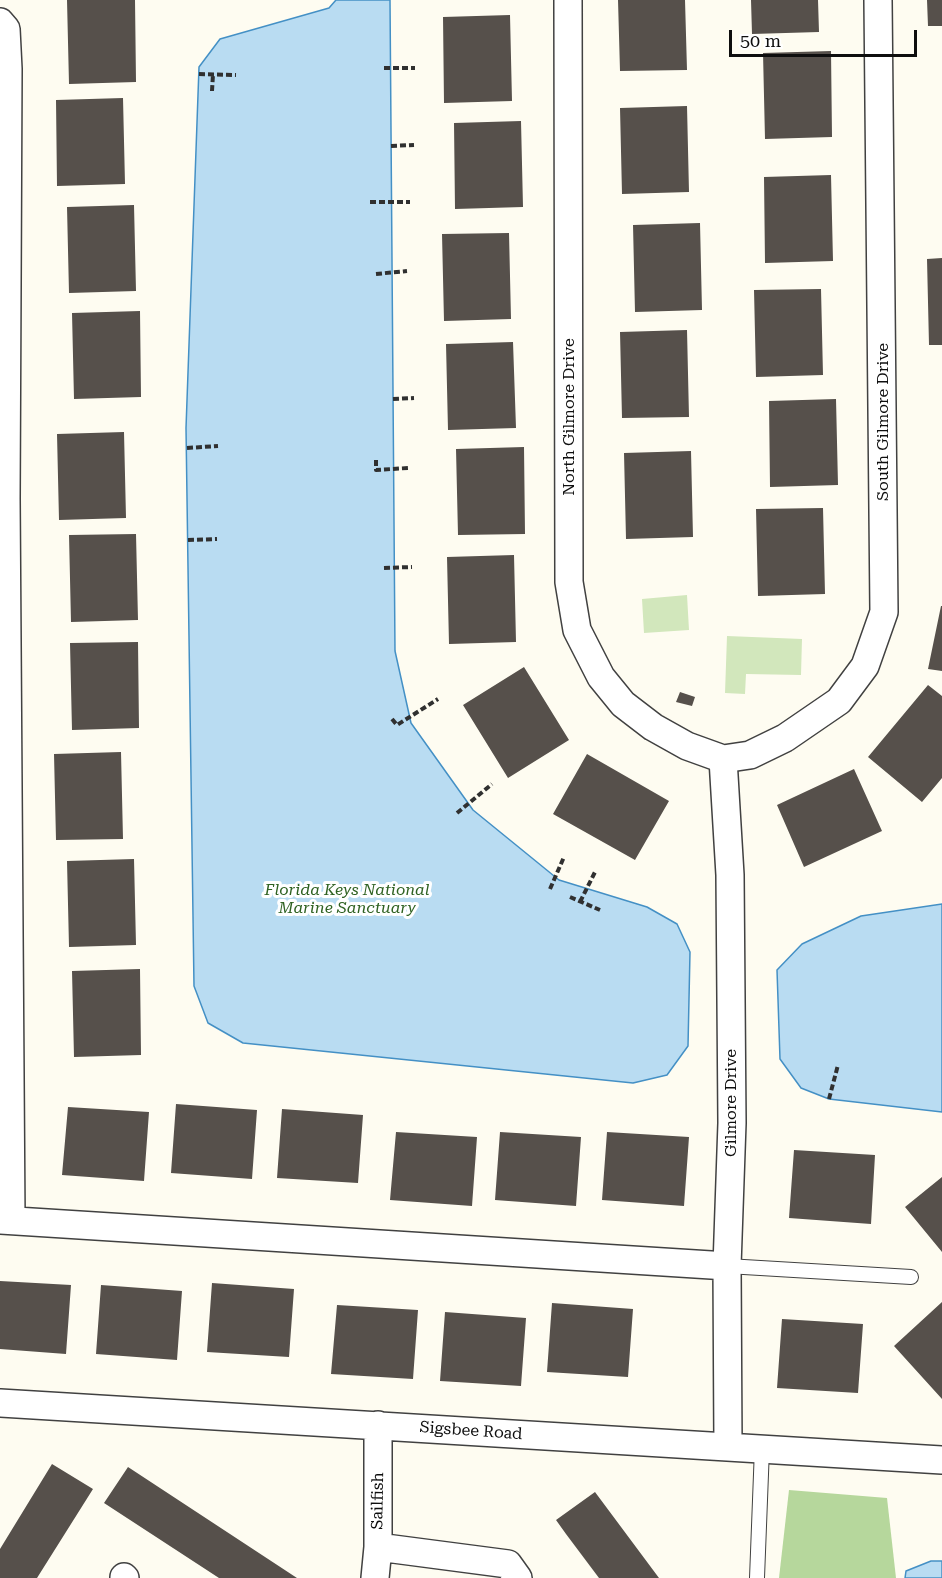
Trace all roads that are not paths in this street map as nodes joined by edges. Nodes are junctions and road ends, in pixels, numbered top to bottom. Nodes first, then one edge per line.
1 (568, 0) edge
2 (878, 0) edge
3 (0, 22) edge
4 (723, 759) junction
5 (6, 1220) edge
6 (727, 1266) junction
7 (911, 1277) dead end
8 (0, 1403) edge
9 (378, 1425) junction
10 (728, 1448) junction
11 (762, 1448) junction
12 (942, 1460) edge
13 (378, 1547) junction
14 (375, 1578) edge
15 (518, 1578) edge
16 (757, 1578) edge

1 - 4 street, North Gilmore Drive
2 - 4 street, South Gilmore Drive
3 - 5 street
4 - 6 street, Gilmore Drive
5 - 6 street
6 - 7 lane
6 - 10 street, Gilmore Drive
8 - 9 street, Sigsbee Road
9 - 10 street, Sigsbee Road
9 - 13 street, Sailfish
10 - 11 street, Sigsbee Road
11 - 12 street, Sigsbee Road
11 - 16 lane
13 - 14 street, Sailfish
13 - 15 street

